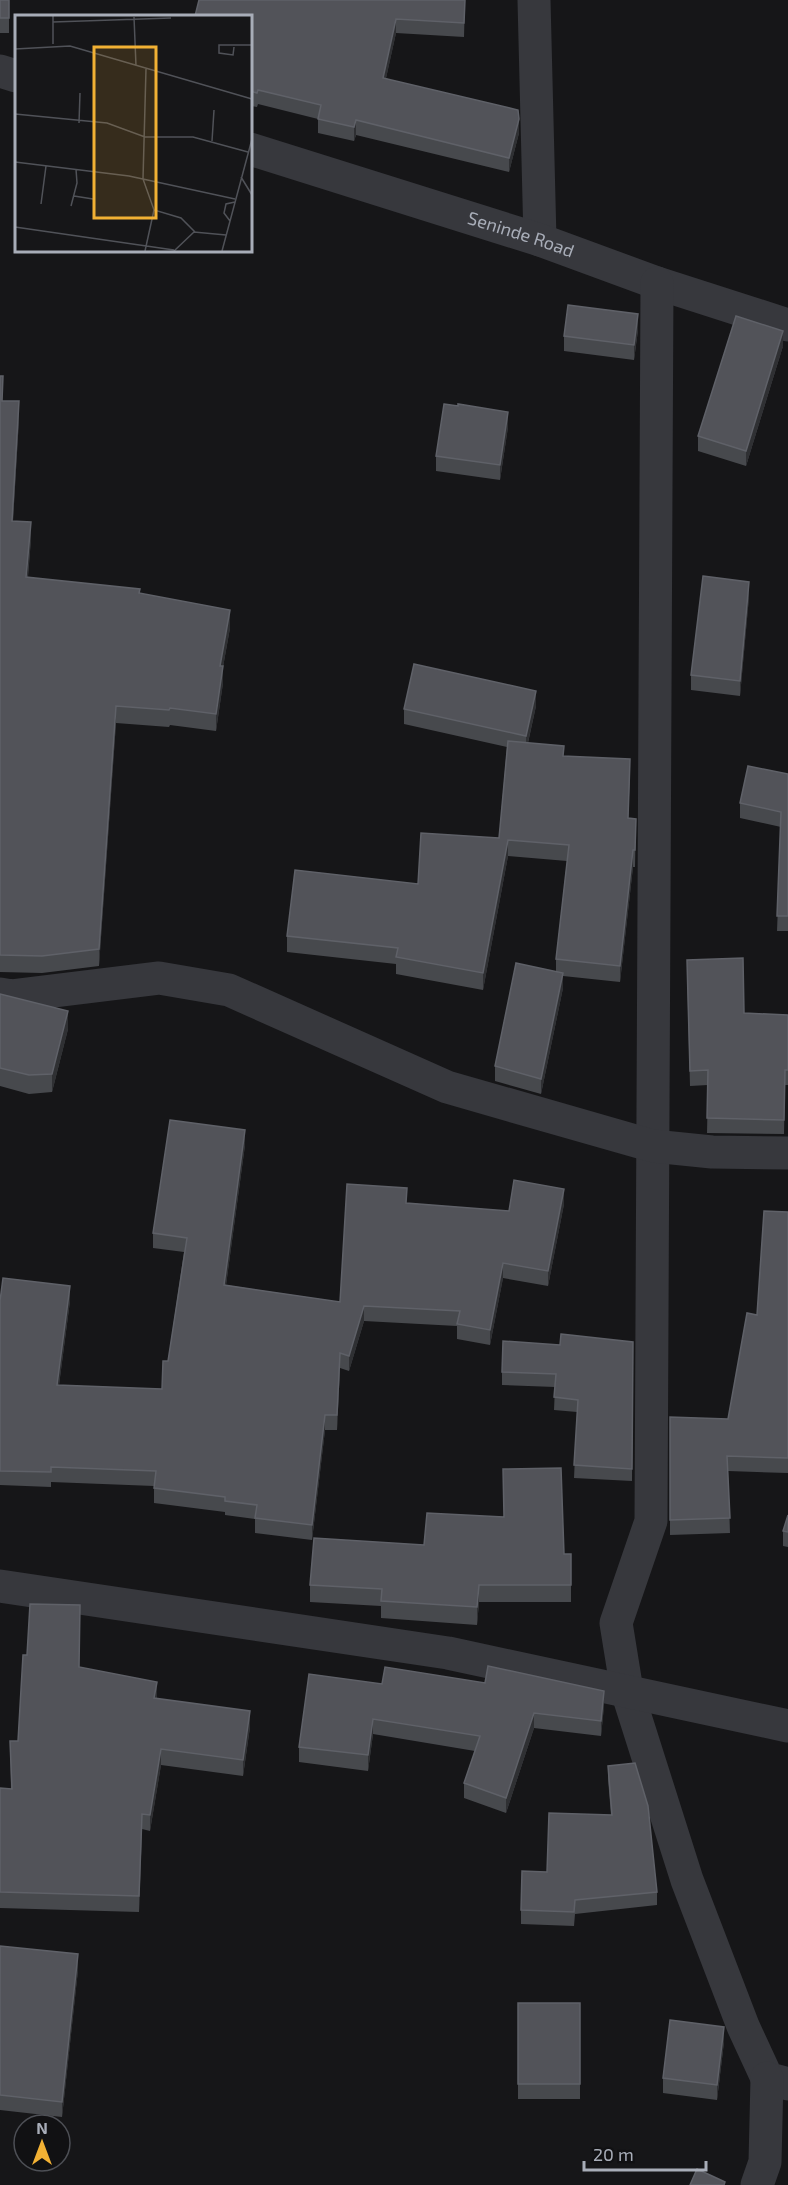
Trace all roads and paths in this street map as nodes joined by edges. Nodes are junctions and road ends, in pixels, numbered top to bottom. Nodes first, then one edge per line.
1 (534, 0) edge
2 (0, 71) edge
3 (15, 76) edge
4 (252, 150) edge
5 (540, 240) junction
6 (657, 283) junction
7 (788, 325) edge
8 (0, 994) edge
9 (653, 1146) junction
10 (788, 1153) edge
11 (0, 1586) edge
12 (627, 1692) junction
13 (788, 1726) edge
14 (777, 2081) edge
15 (757, 2185) edge

1 - 5 street
2 - 3 street
4 - 5 street, Seninde Road
5 - 6 street, Seninde Road
6 - 7 street, Seninde Road
6 - 9 street
8 - 9 street
9 - 10 street
9 - 12 street
11 - 12 street
12 - 13 street
12 - 14 street
14 - 15 street

